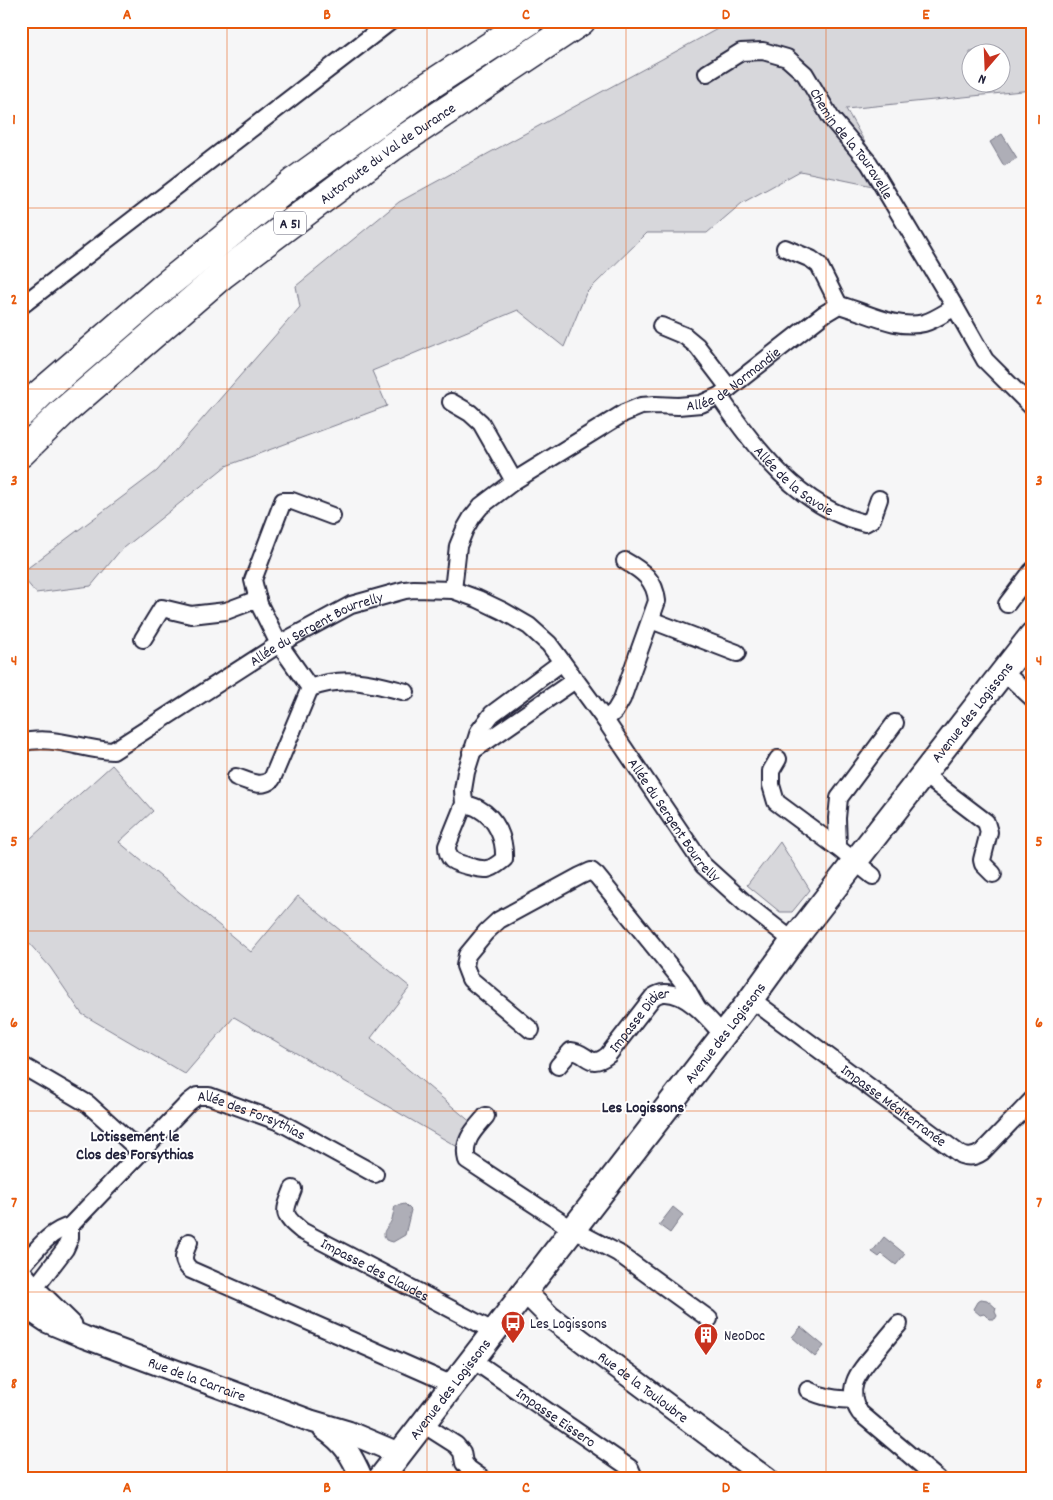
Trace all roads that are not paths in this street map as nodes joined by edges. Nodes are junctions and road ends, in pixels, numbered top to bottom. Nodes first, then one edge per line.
1 (391, 21) edge
2 (529, 21) edge
3 (581, 21) edge
4 (707, 72) dead end
5 (785, 248) dead end
6 (839, 305) junction
7 (21, 306) edge
8 (956, 307) junction
9 (661, 326) dead end
10 (724, 392) junction
11 (451, 402) dead end
12 (1032, 407) edge
13 (21, 413) edge
14 (21, 453) edge
15 (514, 481) junction
16 (879, 498) dead end
17 (332, 516) dead end
18 (625, 561) dead end
19 (1032, 571) edge
20 (453, 590) junction
21 (258, 599) junction
22 (1006, 604) dead end
23 (651, 620) junction
24 (1032, 634) edge
25 (143, 639) dead end
26 (279, 644) junction
27 (738, 653) dead end
28 (562, 662) junction
29 (1003, 671) junction
30 (575, 680) junction
31 (310, 688) junction
32 (406, 692) dead end
33 (1032, 698) edge
34 (605, 720) junction
35 (896, 723) dead end
36 (21, 743) edge
37 (472, 752) junction
38 (778, 759) dead end
39 (923, 774) junction
40 (236, 776) dead end
41 (464, 804) dead end
42 (856, 862) junction
43 (993, 874) dead end
44 (794, 941) junction
45 (751, 998) junction
46 (698, 1007) junction
47 (531, 1030) dead end
48 (722, 1034) junction
49 (21, 1065) edge
50 (558, 1066) dead end
51 (1032, 1100) edge
52 (486, 1116) dead end
53 (141, 1152) junction
54 (375, 1174) dead end
55 (293, 1189) dead end
56 (70, 1226) junction
57 (572, 1230) junction
58 (188, 1242) dead end
59 (21, 1267) edge
60 (21, 1272) edge
61 (525, 1292) junction
62 (25, 1300) edge
63 (709, 1319) dead end
64 (899, 1324) dead end
65 (495, 1332) junction
66 (472, 1360) junction
67 (453, 1385) junction
68 (808, 1390) dead end
69 (854, 1400) junction
70 (312, 1420) junction
71 (423, 1424) junction
72 (400, 1454) junction
73 (362, 1479) edge
74 (380, 1479) edge
75 (483, 1479) edge
76 (632, 1479) edge
77 (767, 1479) edge
78 (938, 1479) edge

1 - 7 street
2 - 13 highway, Autoroute du Val de Durance / A 51
3 - 14 highway, Autoroute du Val de Durance / A 51
4 - 8 street, Chemin de la Touravelle
5 - 6 street
6 - 8 street
6 - 10 street, Allée de Normandie
8 - 12 street
9 - 10 street, Allée de la Savoie
10 - 15 street, Allée de Normandie
10 - 16 street, Allée de la Savoie
11 - 15 street
15 - 20 street, Allée de Normandie
17 - 21 street
18 - 23 street
19 - 22 street
20 - 26 street, Allée du Sergent Bourrelly
20 - 28 street, Allée du Sergent Bourrelly
21 - 25 street
21 - 26 street
23 - 27 street
23 - 34 street
24 - 29 main road, Avenue des Logissons
26 - 31 street
26 - 36 street, Allée du Sergent Bourrelly
28 - 30 street, Allée du Sergent Bourrelly
28 - 37 street
29 - 33 street
29 - 39 main road, Avenue des Logissons
30 - 34 street, Allée du Sergent Bourrelly
30 - 37 street
31 - 32 street
31 - 40 street
34 - 44 street, Allée du Sergent Bourrelly
35 - 42 street
37 - 41 street
38 - 42 street
39 - 42 main road, Avenue des Logissons
39 - 43 street
42 - 44 main road, Avenue des Logissons
44 - 45 main road, Avenue des Logissons
45 - 48 main road, Avenue des Logissons
45 - 51 street, Impasse Méditerranée
46 - 47 street
46 - 48 street, Impasse Didier
46 - 50 street, Impasse Didier
48 - 57 main road, Avenue des Logissons
49 - 53 street
52 - 57 street
53 - 54 street, Allée des Forsythias
53 - 56 street, Allée des Forsythias
55 - 65 street, Impasse des Claudes
56 - 59 street, Allée des Forsythias
56 - 62 street
57 - 61 main road, Avenue des Logissons
57 - 63 street
58 - 67 street
60 - 62 street, Rue de la Carraire
61 - 65 main road, Avenue des Logissons
61 - 77 street, Rue de la Touloubre
62 - 70 street, Rue de la Carraire
64 - 69 street
65 - 66 main road, Avenue des Logissons
66 - 67 main road, Avenue des Logissons
66 - 76 street, Impasse Eissero
67 - 71 main road, Avenue des Logissons
68 - 69 street
69 - 78 street
70 - 72 street, Rue de la Carraire
70 - 73 street, Rue de la Carraire
71 - 72 main road, Avenue des Logissons
71 - 75 street
72 - 74 main road, Avenue des Logissons

